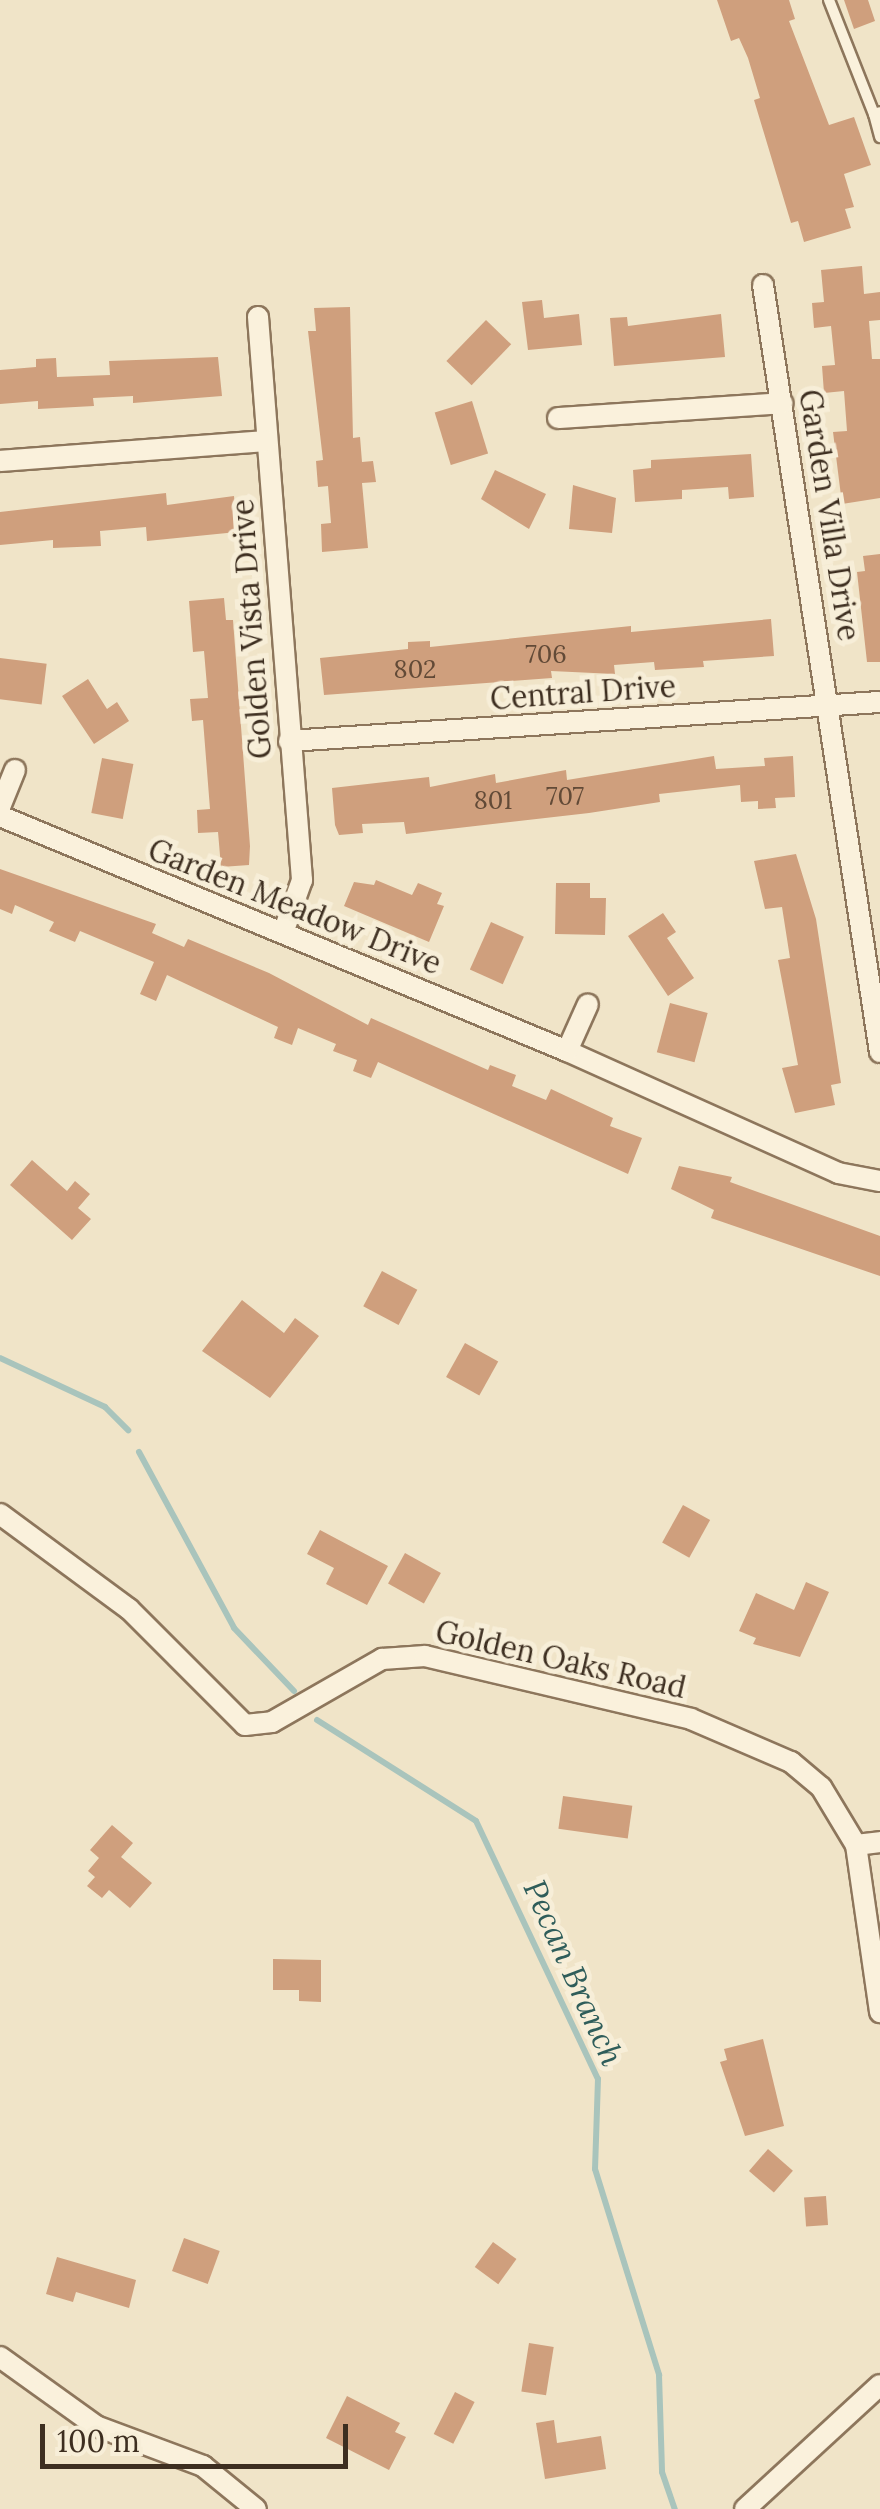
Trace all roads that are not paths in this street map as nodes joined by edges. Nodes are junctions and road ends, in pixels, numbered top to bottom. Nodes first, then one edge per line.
1 (829, 0) edge
2 (877, 113) edge
3 (880, 137) edge
4 (763, 284) dead end
5 (258, 317) dead end
6 (782, 404) junction
7 (558, 418) dead end
8 (266, 441) junction
9 (0, 461) edge
10 (880, 702) edge
11 (830, 706) junction
12 (289, 741) junction
13 (15, 770) dead end
14 (0, 807) edge
15 (0, 816) edge
16 (283, 933) junction
17 (588, 1004) dead end
18 (567, 1051) junction
19 (880, 1052) edge
20 (880, 1181) edge
21 (0, 1514) edge
22 (880, 1842) edge
23 (856, 1845) junction
24 (880, 2012) edge
25 (0, 2357) edge
26 (880, 2385) edge
27 (256, 2509) edge
28 (745, 2509) edge

1 - 2 lane
2 - 3 lane
4 - 6 street, Garden Villa Drive
5 - 8 street, Golden Vista Drive
6 - 7 street
6 - 11 street, Garden Villa Drive
8 - 9 street
8 - 12 street, Golden Vista Drive
10 - 11 street, Central Drive
11 - 12 street, Central Drive
11 - 19 street, Garden Villa Drive
12 - 16 street, Golden Vista Drive
13 - 14 street
15 - 16 street, Garden Meadow Drive
16 - 18 street, Garden Meadow Drive
17 - 18 street
18 - 20 street, Garden Meadow Drive
21 - 23 street, Golden Oaks Road
22 - 23 street
23 - 24 street
25 - 27 street
26 - 28 street

